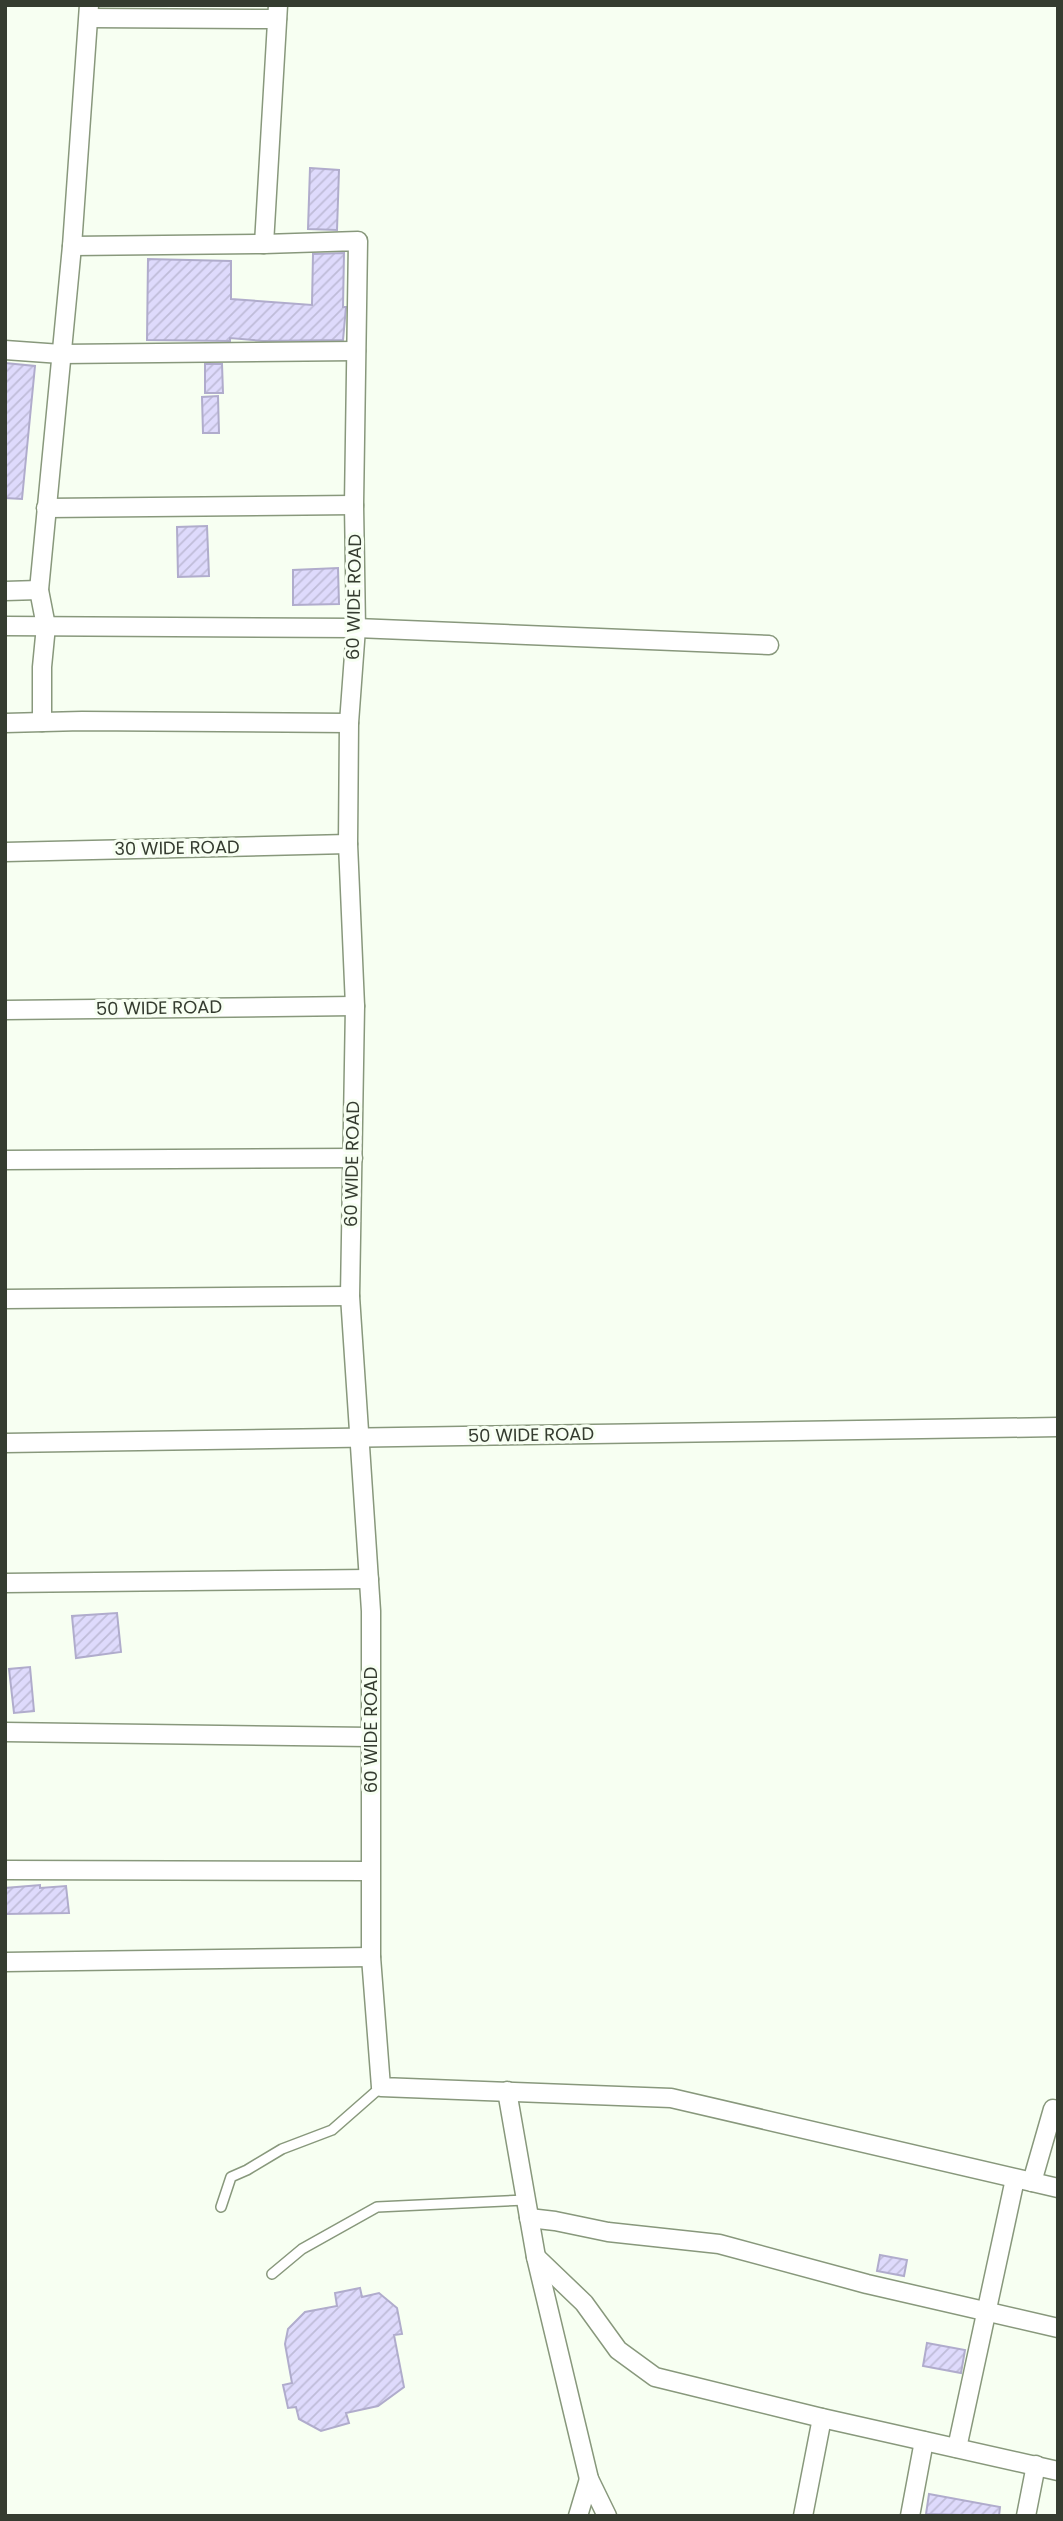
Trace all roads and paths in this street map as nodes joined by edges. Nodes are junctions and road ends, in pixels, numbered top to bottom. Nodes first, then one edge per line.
1 (89, 11) edge
2 (277, 12) edge
3 (264, 244) junction
4 (72, 246) junction
5 (5, 350) edge
6 (356, 351) junction
7 (61, 354) junction
8 (354, 505) junction
9 (46, 508) junction
10 (39, 590) junction
11 (5, 591) edge
12 (5, 626) edge
13 (46, 626) junction
14 (356, 628) junction
15 (769, 645) dead end
16 (42, 722) junction
17 (5, 723) edge
18 (349, 723) junction
19 (348, 844) junction
20 (5, 852) edge
21 (355, 1006) junction
22 (5, 1010) edge
23 (353, 1158) junction
24 (5, 1160) edge
25 (350, 1296) junction
26 (5, 1299) edge
27 (1058, 1427) edge
28 (359, 1437) junction
29 (5, 1443) edge
30 (369, 1579) junction
31 (5, 1583) edge
32 (5, 1732) edge
33 (370, 1737) junction
34 (5, 1870) edge
35 (370, 1871) junction
36 (371, 1957) junction
37 (5, 1962) edge
38 (382, 2087) junction
39 (507, 2091) junction
40 (1052, 2109) dead end
41 (1023, 2180) junction
42 (1058, 2188) edge
43 (526, 2200) junction
44 (221, 2207) dead end
45 (529, 2218) junction
46 (536, 2256) junction
47 (272, 2274) dead end
48 (986, 2312) junction
49 (1058, 2328) edge
50 (822, 2418) junction
51 (924, 2441) junction
52 (957, 2448) junction
53 (1036, 2465) junction
54 (1058, 2471) edge
55 (589, 2479) junction
56 (578, 2516) edge
57 (607, 2516) edge
58 (803, 2516) edge
59 (910, 2516) edge
60 (1026, 2516) edge

1 - 2 street
1 - 4 street
2 - 3 street
3 - 4 street
3 - 6 street, 60 WIDE ROAD
4 - 7 street
5 - 7 street
6 - 7 street
6 - 8 street, 60 WIDE ROAD
7 - 9 street
8 - 9 street
8 - 14 street, 60 WIDE ROAD
9 - 10 street
10 - 11 street
10 - 13 street
12 - 13 street
13 - 14 street
13 - 16 street
14 - 15 street
14 - 18 street, 60 WIDE ROAD
16 - 17 street
16 - 18 street
18 - 19 street, 60 WIDE ROAD
19 - 20 street, 30 WIDE ROAD
19 - 21 street, 60 WIDE ROAD
21 - 22 street, 50 WIDE ROAD
21 - 23 street, 60 WIDE ROAD
23 - 24 street
23 - 25 street, 60 WIDE ROAD
25 - 26 street
25 - 28 street, 60 WIDE ROAD
27 - 28 street, 50 WIDE ROAD
28 - 29 street, 50 WIDE ROAD
28 - 30 street, 60 WIDE ROAD
30 - 31 street
30 - 33 street, 60 WIDE ROAD
32 - 33 street
33 - 35 street, 60 WIDE ROAD
34 - 35 street
35 - 36 street, 60 WIDE ROAD
36 - 37 street
36 - 38 street, 60 WIDE ROAD
38 - 39 street
38 - 44 lane
39 - 41 street
39 - 43 street
40 - 41 street
41 - 42 street
41 - 48 street
43 - 45 street
43 - 47 lane
45 - 46 street
45 - 48 street
46 - 50 street
46 - 55 street
48 - 49 street
48 - 52 street
50 - 51 street
50 - 58 street
51 - 52 street
51 - 59 street
52 - 53 street
53 - 54 street
53 - 60 street
55 - 56 street
55 - 57 street

